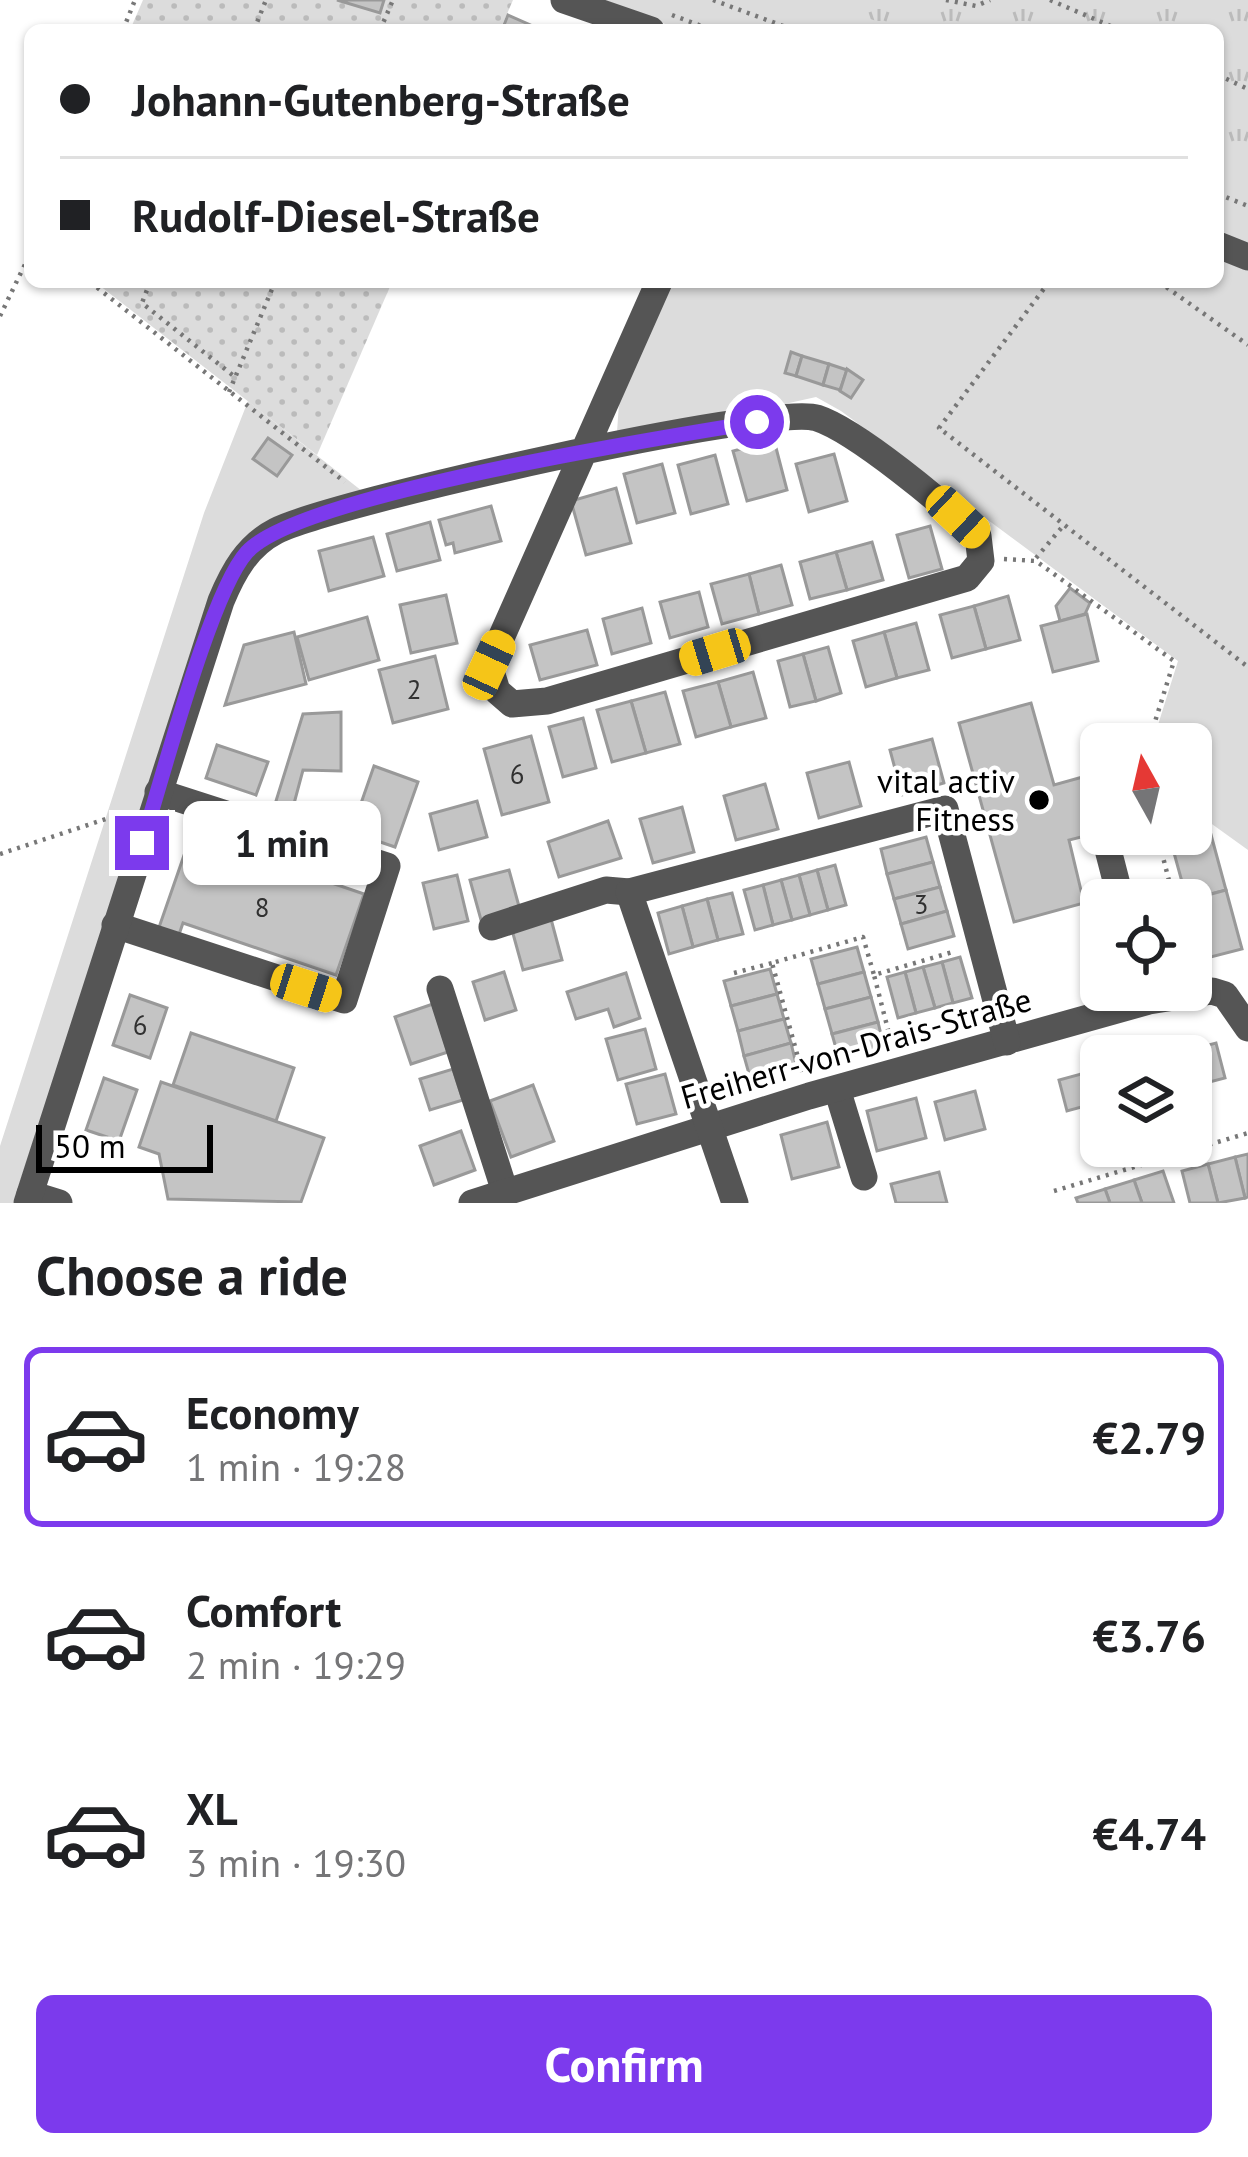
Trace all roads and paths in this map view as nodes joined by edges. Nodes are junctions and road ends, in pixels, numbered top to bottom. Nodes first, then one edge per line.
1 (564, 0) edge
2 (713, 0) edge
3 (946, 0) edge
4 (990, 0) edge
5 (1050, 0) edge
6 (634, 24) edge
7 (778, 24) edge
8 (1106, 24) edge
9 (24, 266) edge
10 (98, 288) edge
11 (148, 288) edge
12 (272, 288) edge
13 (656, 288) edge
14 (1042, 288) edge
15 (1168, 288) edge
16 (0, 316) edge
17 (1247, 343) edge
18 (235, 377) junction
19 (963, 380) dead end
20 (970, 387) junction
21 (229, 392) junction
22 (588, 449) junction
23 (365, 504) junction
24 (1063, 526) junction
25 (981, 561) junction
26 (1036, 561) junction
27 (1248, 667) edge
28 (1155, 723) edge
29 (157, 797) junction
30 (0, 854) edge
31 (629, 892) junction
32 (115, 926) junction
33 (492, 927) dead end
34 (981, 944) junction
35 (772, 963) junction
36 (734, 973) dead end
37 (874, 974) junction
38 (440, 989) dead end
39 (1212, 991) edge
40 (1101, 1011) edge
41 (1248, 1028) edge
42 (1007, 1042) junction
43 (899, 1072) junction
44 (837, 1088) junction
45 (809, 1096) junction
46 (709, 1126) junction
47 (1248, 1133) edge
48 (864, 1177) dead end
49 (1054, 1191) dead end
50 (505, 1192) junction
51 (543, 1192) edge
52 (28, 1198) edge
53 (59, 1203) edge
54 (472, 1203) edge
55 (735, 1203) edge

1 - 6 street
2 - 7 path
3 - 4 path
5 - 8 path
9 - 16 path
10 - 21 path
11 - 18 path
12 - 18 path
13 - 22 street
14 - 20 path
15 - 17 path
18 - 21 path
19 - 20 path
20 - 24 path
21 - 23 path
22 - 23 street
22 - 25 street
22 - 25 street
23 - 29 street
24 - 26 path
24 - 27 path
25 - 26 path
26 - 28 path
29 - 30 path
29 - 32 street
29 - 32 street
31 - 33 street
31 - 34 street
31 - 46 street
32 - 52 street
34 - 37 path
34 - 42 street
35 - 36 path
35 - 37 path
35 - 45 path
37 - 43 path
38 - 50 street
39 - 41 street, Freiherr-von-Drais-Straße
40 - 42 street, Freiherr-von-Drais-Straße
42 - 43 street, Freiherr-von-Drais-Straße
43 - 44 street, Freiherr-von-Drais-Straße
44 - 45 street, Freiherr-von-Drais-Straße
44 - 48 street
45 - 46 street, Freiherr-von-Drais-Straße
46 - 51 street, Freiherr-von-Drais-Straße
46 - 55 street
47 - 49 path
50 - 51 street, Freiherr-von-Drais-Straße
50 - 54 street, Freiherr-von-Drais-Straße
52 - 53 street

